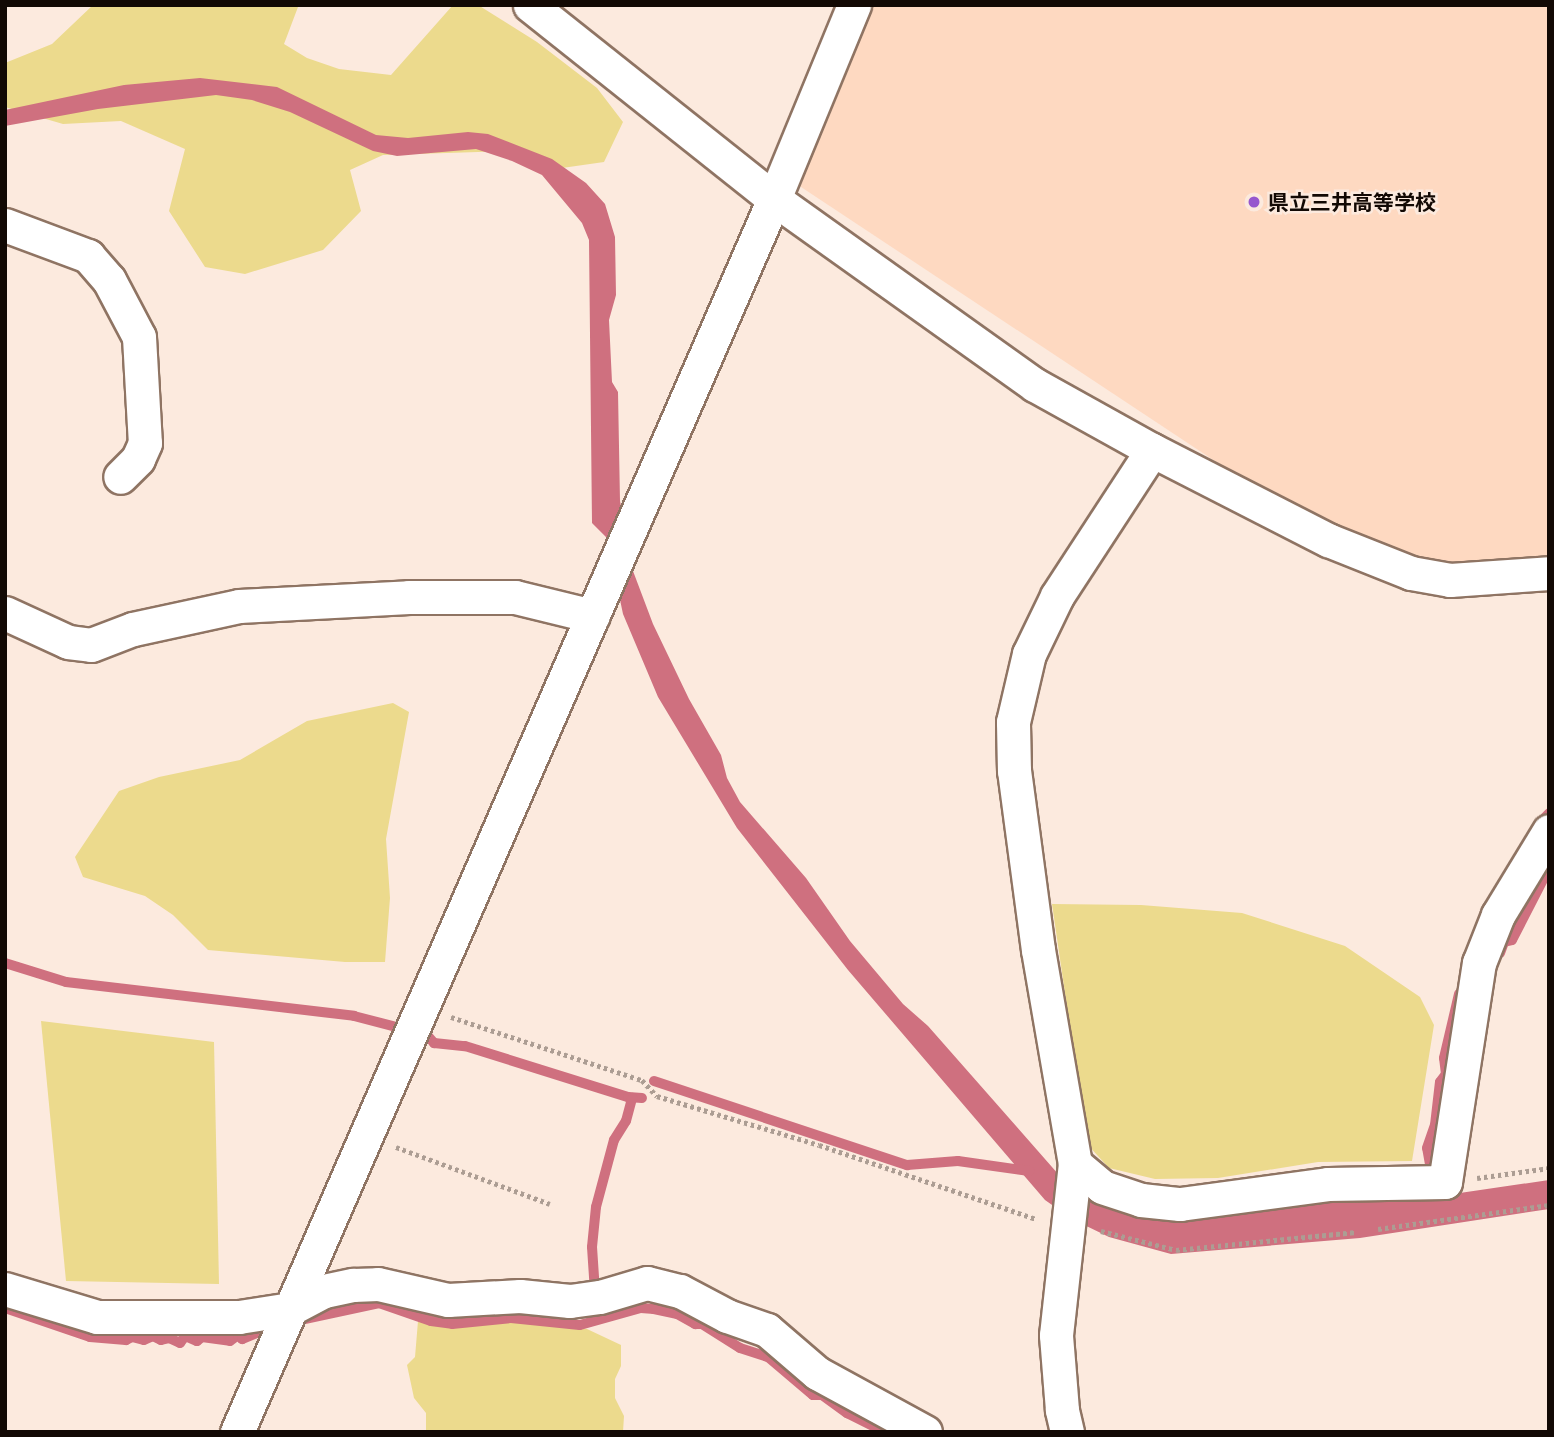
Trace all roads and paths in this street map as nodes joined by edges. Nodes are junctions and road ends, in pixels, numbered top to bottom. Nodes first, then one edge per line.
1 (530, 5) edge
2 (854, 5) edge
3 (774, 199) junction
4 (5, 225) edge
5 (1152, 450) junction
6 (120, 477) dead end
7 (1549, 573) edge
8 (5, 613) edge
9 (593, 617) junction
10 (1549, 831) edge
11 (422, 1008) junction
12 (366, 1136) junction
13 (1075, 1164) junction
14 (1549, 1168) edge
15 (1445, 1182) junction
16 (550, 1204) dead end
17 (1549, 1205) edge
18 (1067, 1226) junction
19 (1378, 1229) dead end
20 (1356, 1232) dead end
21 (5, 1289) edge
22 (290, 1309) junction
23 (237, 1432) edge
24 (925, 1432) edge
25 (1068, 1432) edge

1 - 3 street
2 - 3 street
3 - 5 street
3 - 9 street
4 - 6 street
5 - 7 street
5 - 13 street
8 - 9 street
9 - 11 street
10 - 15 street
11 - 12 street
11 - 18 path
12 - 16 path
12 - 22 street
13 - 15 street
13 - 18 street
14 - 15 path
17 - 19 path
18 - 20 path
18 - 25 street
21 - 22 street
22 - 23 street
22 - 24 street

